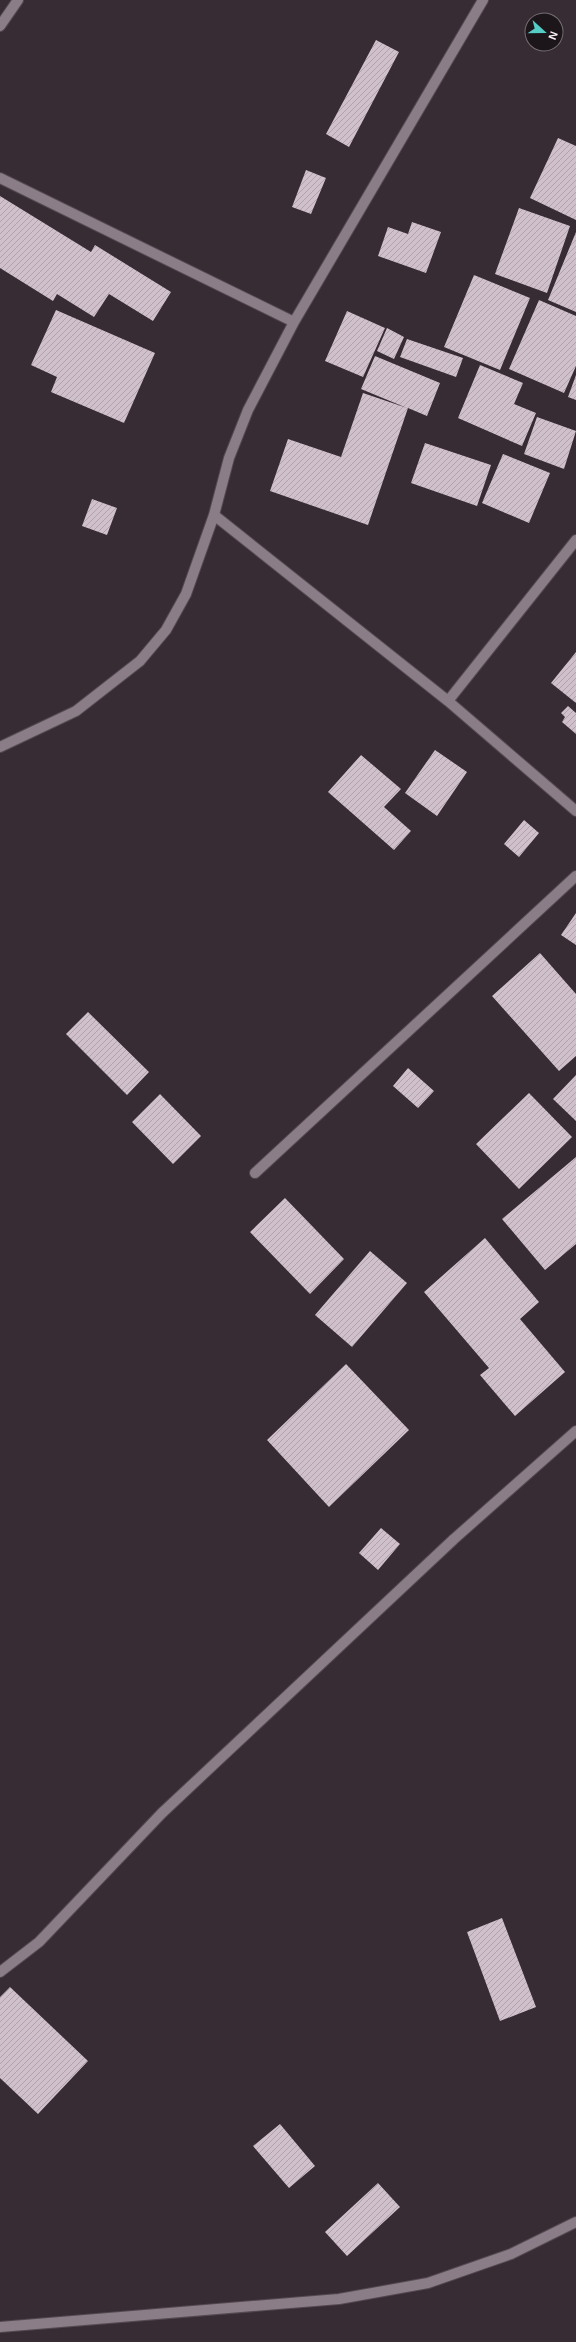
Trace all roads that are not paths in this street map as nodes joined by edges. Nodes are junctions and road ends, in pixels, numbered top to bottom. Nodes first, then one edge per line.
1 (18, 0) edge
2 (483, 0) edge
3 (0, 26) edge
4 (0, 178) edge
5 (294, 322) junction
6 (214, 515) junction
7 (576, 540) edge
8 (448, 701) junction
9 (0, 747) edge
10 (576, 811) edge
11 (576, 876) edge
12 (255, 1173) dead end
13 (576, 1431) edge
14 (0, 1972) edge
15 (576, 2222) edge
16 (0, 2327) edge

1 - 3 street
2 - 5 street
4 - 5 street
5 - 6 street
6 - 8 street
6 - 9 street
7 - 8 street
8 - 10 street
11 - 12 street
13 - 14 street
15 - 16 street

